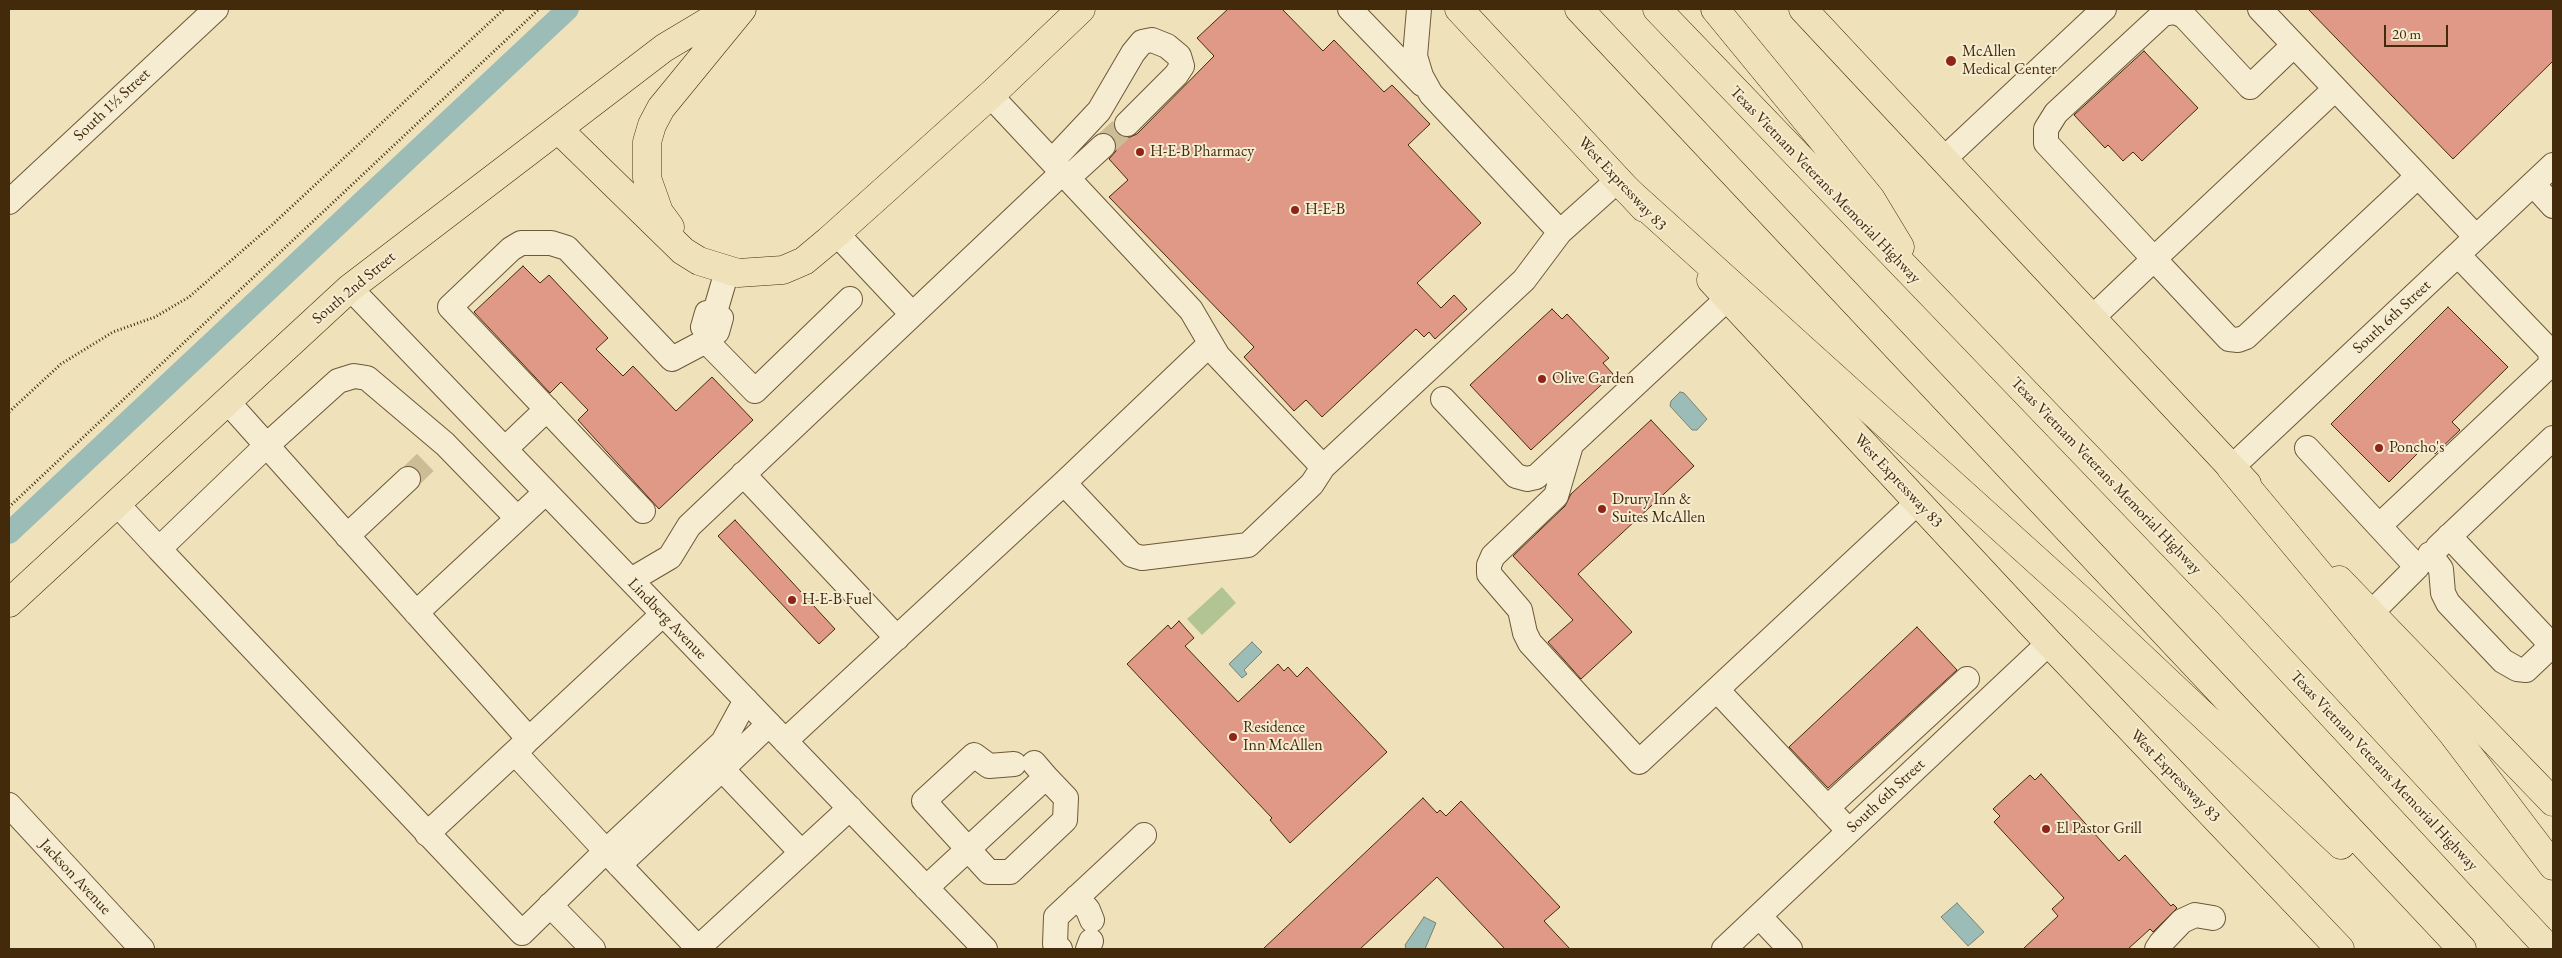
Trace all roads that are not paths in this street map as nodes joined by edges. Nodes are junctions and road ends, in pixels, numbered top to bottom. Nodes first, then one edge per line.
1 (216, 9) edge
2 (729, 9) edge
3 (742, 9) edge
4 (1081, 9) edge
5 (1350, 9) edge
6 (1419, 9) edge
7 (1459, 9) edge
8 (1579, 9) edge
9 (1657, 9) edge
10 (1714, 9) edge
11 (1803, 9) edge
12 (2104, 9) edge
13 (2260, 9) edge
14 (2294, 45) junction
15 (2336, 89) junction
16 (1432, 94) junction
17 (990, 95) junction
18 (1127, 124) tunnel mouth
19 (558, 129) junction
20 (1103, 146) tunnel mouth
21 (1944, 159) junction
22 (2553, 165) edge
23 (1061, 170) junction
24 (2418, 176) junction
25 (2533, 184) junction
26 (1622, 185) junction
27 (9, 202) edge
28 (2553, 206) edge
29 (1560, 232) junction
30 (836, 233) junction
31 (2476, 238) junction
32 (816, 251) junction
33 (2458, 255) junction
34 (2154, 259) junction
35 (727, 270) junction
36 (350, 288) junction
37 (1929, 293) junction
38 (1728, 298) junction
39 (850, 299) dead end
40 (912, 314) junction
41 (2092, 318) junction
42 (710, 328) junction
43 (1210, 344) junction
44 (1443, 399) dead end
45 (227, 401) junction
46 (547, 409) junction
47 (2553, 438) edge
48 (1570, 445) junction
49 (266, 446) junction
50 (2307, 448) dead end
51 (505, 449) junction
52 (1323, 467) junction
53 (2231, 468) junction
54 (744, 474) junction
55 (408, 479) tunnel mouth
56 (1064, 483) junction
57 (546, 492) junction
58 (1918, 502) junction
59 (117, 504) junction
60 (643, 511) dead end
61 (517, 518) junction
62 (2379, 526) junction
63 (347, 536) junction
64 (2449, 536) junction
65 (159, 549) junction
66 (2424, 560) junction
67 (631, 580) junction
68 (9, 603) edge
69 (416, 612) junction
70 (2370, 613) junction
71 (663, 614) junction
72 (896, 638) junction
73 (2050, 643) junction
74 (1967, 678) dead end
75 (1718, 690) junction
76 (746, 700) junction
77 (769, 724) junction
78 (785, 741) junction
79 (522, 746) junction
80 (1031, 768) junction
81 (722, 770) junction
82 (2553, 802) edge
83 (9, 805) edge
84 (850, 808) junction
85 (1827, 808) junction
86 (1849, 831) junction
87 (428, 834) junction
88 (1144, 834) dead end
89 (968, 849) junction
90 (801, 852) junction
91 (613, 858) junction
92 (2553, 866) edge
93 (926, 888) junction
94 (1078, 897) junction
95 (550, 905) junction
96 (1759, 916) junction
97 (2213, 918) dead end
98 (1090, 937) edge
99 (1055, 948) edge
100 (142, 949) edge
101 (593, 949) edge
102 (985, 949) edge
103 (1724, 949) edge
104 (1790, 949) edge
105 (2158, 949) edge
106 (2340, 949) edge
107 (2449, 949) edge
108 (2462, 949) edge
109 (2549, 949) edge

1 - 27 street, South 1½ Street
2 - 19 main road, South 2nd Street
3 - 32 main road
4 - 17 main road
5 - 16 street
6 - 16 street
7 - 26 main road, West Expressway 83
8 - 108 main road
9 - 37 main road, Texas Vietnam Veterans Memorial Highway
10 - 37 main road
11 - 21 main road
12 - 21 street
13 - 14 street
14 - 15 street
14 - 34 street
15 - 24 street
15 - 34 street
16 - 29 street
17 - 23 street
17 - 30 main road
18 - 23 street
19 - 35 main road
19 - 36 main road, South 2nd Street
20 - 23 street
21 - 41 main road
22 - 25 street, South 6th Street
23 - 40 street
23 - 43 street
24 - 31 street
24 - 34 street
25 - 28 street
25 - 31 street, South 6th Street
26 - 29 street
26 - 38 main road, West Expressway 83
26 - 107 main road
29 - 52 street
30 - 32 main road
30 - 40 street
31 - 33 street, South 6th Street
32 - 35 main road
33 - 53 street, South 6th Street
33 - 62 street
34 - 41 street
35 - 42 street
36 - 45 main road, South 2nd Street
36 - 51 street, Lindberg Avenue
37 - 109 main road, Texas Vietnam Veterans Memorial Highway
38 - 48 street
38 - 58 main road, West Expressway 83
39 - 42 street
40 - 54 street
41 - 53 main road
42 - 46 street
43 - 52 street
43 - 56 street
44 - 48 street
45 - 49 street
45 - 59 main road, South 2nd Street
46 - 51 street
46 - 60 street
47 - 64 street
48 - 75 street
49 - 61 street
49 - 63 street
49 - 65 street
50 - 62 street
51 - 57 street, Lindberg Avenue
52 - 56 street
53 - 70 main road
53 - 92 main road
54 - 67 street
54 - 72 street
55 - 63 street
56 - 72 street
57 - 61 street
57 - 67 street, Lindberg Avenue
58 - 73 main road, West Expressway 83
58 - 75 street
59 - 65 street
59 - 68 main road, South 2nd Street
61 - 69 street
62 - 66 street
63 - 69 street
64 - 66 street
64 - 66 street
65 - 87 street
66 - 70 street
67 - 71 street, Lindberg Avenue
69 - 79 street
70 - 82 main road
71 - 76 street, Lindberg Avenue
71 - 79 street
72 - 78 street
73 - 86 street, South 6th Street
73 - 106 main road, West Expressway 83
74 - 85 street
75 - 85 street
76 - 77 street, Lindberg Avenue
76 - 91 street
77 - 78 street, Lindberg Avenue
77 - 81 street
78 - 84 street, Lindberg Avenue
79 - 87 street
79 - 91 street
80 - 89 street
80 - 89 street
80 - 89 street
81 - 90 street
81 - 91 street
83 - 100 street, Jackson Avenue
84 - 90 street
84 - 93 street, Lindberg Avenue
85 - 86 street
86 - 96 street, South 6th Street
87 - 95 street
88 - 94 street
89 - 93 street
90 - 91 street
91 - 95 street
93 - 102 street, Lindberg Avenue
94 - 98 street
94 - 99 street
95 - 101 street
96 - 103 street, South 6th Street
96 - 104 street
97 - 105 street

